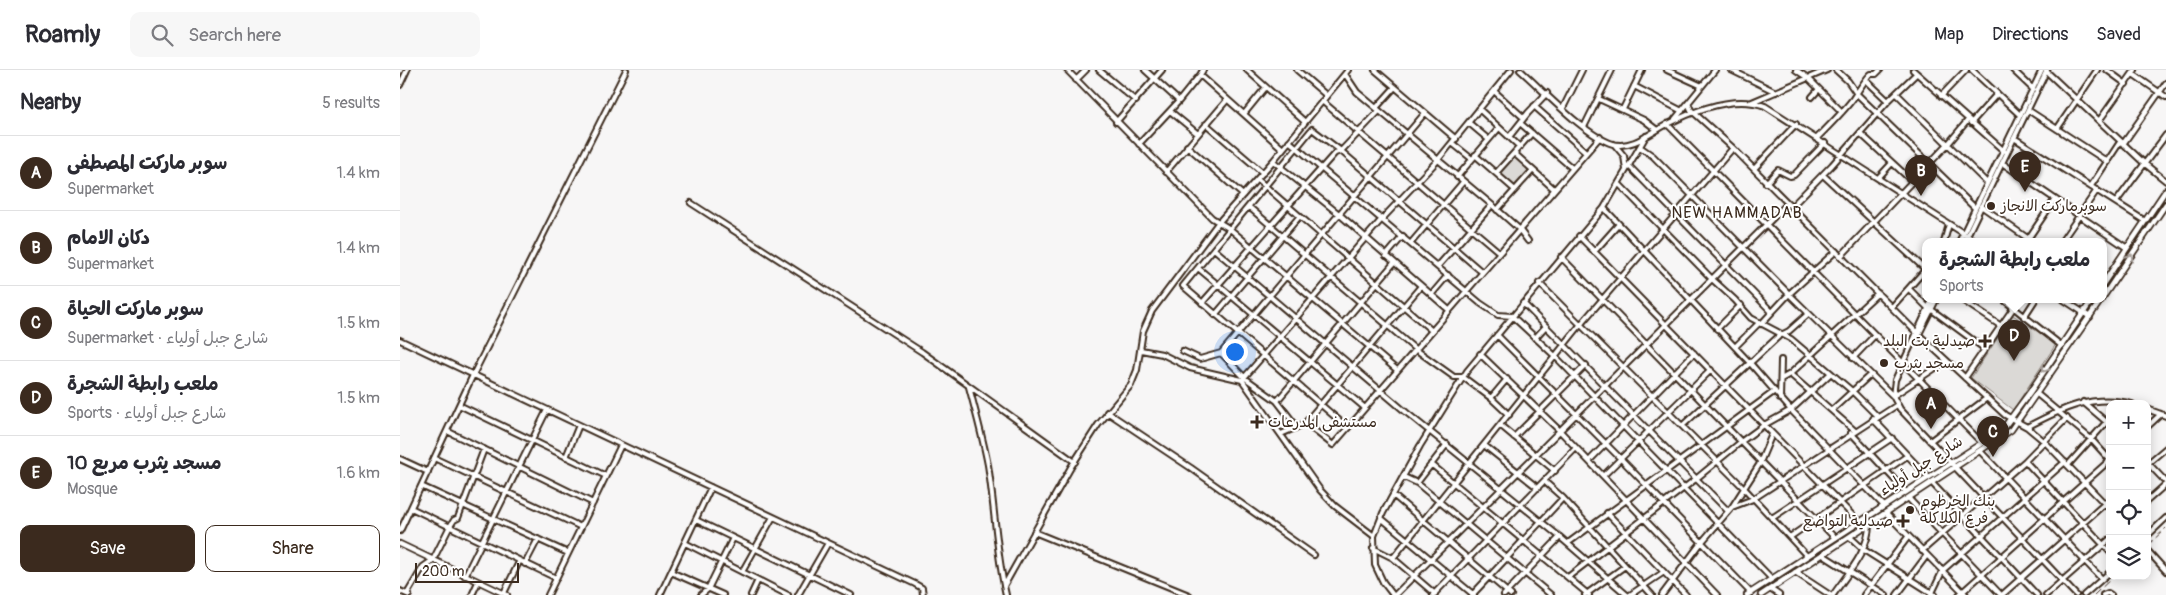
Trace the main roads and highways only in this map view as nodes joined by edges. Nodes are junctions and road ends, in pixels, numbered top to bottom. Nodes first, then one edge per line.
1 (2166, 190) edge
2 (2166, 204) edge
3 (2107, 276) edge
4 (2107, 291) edge
5 (2090, 303) edge
6 (2099, 303) edge
7 (400, 544) edge
8 (506, 594) edge
9 (1749, 594) edge
10 (1761, 595) edge

1 - 3 main road
4 -> 2 main road, شارع جبل أولياء
5 -> 9 main road, شارع جبل أولياء
6 - 10 main road, شارع جبل أولياء
7 - 8 main road

